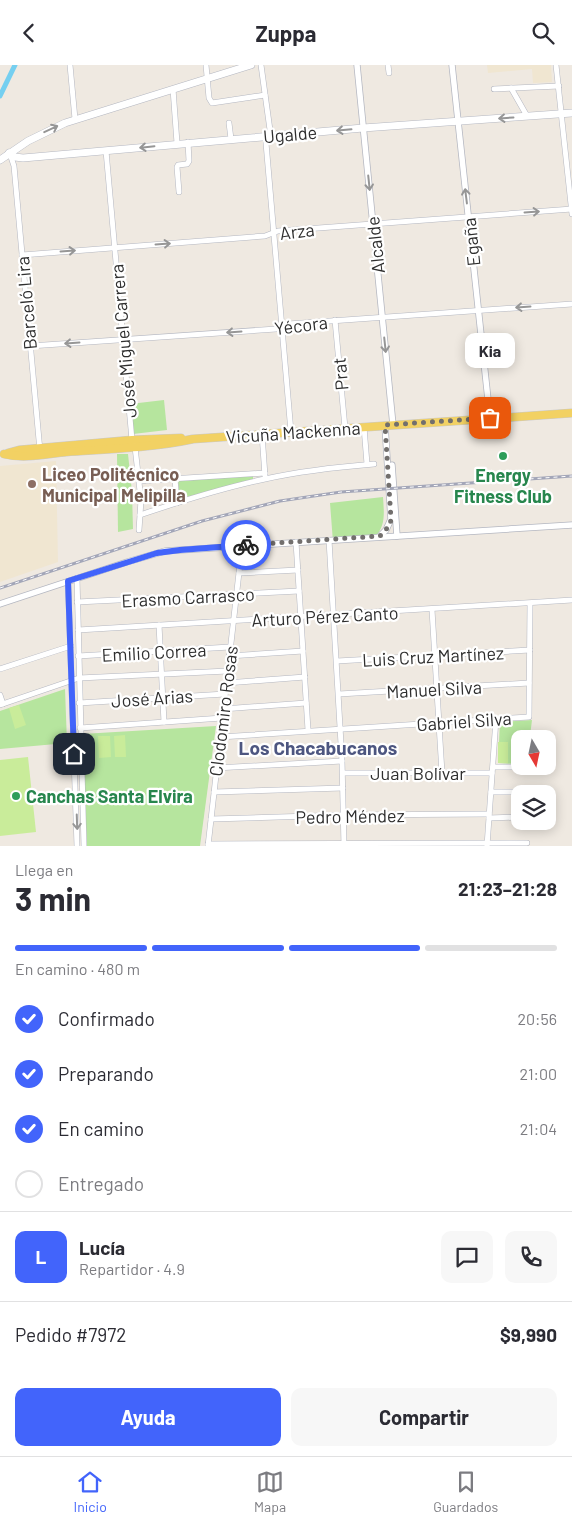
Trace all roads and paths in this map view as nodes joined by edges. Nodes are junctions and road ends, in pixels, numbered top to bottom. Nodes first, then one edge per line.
1 (70, 65) edge
2 (206, 65) edge
3 (251, 65) edge
4 (261, 65) edge
5 (357, 65) edge
6 (388, 65) edge
7 (452, 65) edge
8 (556, 65) edge
9 (389, 73) dead end
10 (207, 79) junction
11 (558, 86) junction
12 (511, 88) junction
13 (173, 89) junction
14 (494, 89) dead end
15 (265, 95) junction
16 (572, 113) edge
17 (561, 114) junction
18 (527, 116) junction
19 (75, 119) junction
20 (457, 121) junction
21 (229, 123) dead end
22 (363, 128) junction
23 (268, 136) junction
24 (231, 139) junction
25 (188, 142) junction
26 (177, 143) junction
27 (106, 151) junction
28 (9, 153) junction
29 (0, 160) edge
30 (179, 192) dead end
31 (572, 209) edge
32 (572, 214) edge
33 (468, 216) junction
34 (373, 224) junction
35 (274, 233) junction
36 (115, 247) junction
37 (22, 255) junction
38 (572, 304) edge
39 (478, 311) junction
40 (382, 317) junction
41 (335, 321) junction
42 (282, 326) junction
43 (123, 340) junction
44 (30, 346) junction
45 (572, 413) edge
46 (490, 418) junction
47 (389, 425) junction
48 (364, 427) junction
49 (345, 428) junction
50 (291, 432) junction
51 (262, 434) junction
52 (134, 443) junction
53 (40, 451) junction
54 (2, 454) edge
55 (367, 464) junction
56 (374, 464) dead end
57 (265, 476) junction
58 (175, 479) junction
59 (139, 481) junction
60 (177, 503) junction
61 (140, 515) junction
62 (572, 525) edge
63 (139, 530) dead end
64 (380, 536) junction
65 (397, 536) junction
66 (329, 540) junction
67 (296, 542) junction
68 (242, 546) junction
69 (298, 570) junction
70 (239, 573) junction
71 (77, 578) junction
72 (68, 581) junction
73 (299, 591) junction
74 (237, 594) junction
75 (572, 600) edge
76 (77, 602) junction
77 (0, 604) edge
78 (530, 604) junction
79 (432, 610) junction
80 (334, 616) junction
81 (301, 618) junction
82 (234, 621) junction
83 (159, 625) junction
84 (78, 630) junction
85 (71, 646) junction
86 (230, 647) junction
87 (530, 650) junction
88 (160, 651) junction
89 (303, 651) junction
90 (435, 655) junction
91 (78, 656) junction
92 (229, 656) junction
93 (337, 661) junction
94 (0, 669) edge
95 (228, 671) junction
96 (162, 674) junction
97 (305, 677) junction
98 (79, 678) junction
99 (72, 680) junction
100 (226, 683) junction
101 (529, 683) junction
102 (437, 689) junction
103 (225, 694) junction
104 (339, 694) junction
105 (0, 695) edge
106 (163, 697) junction
107 (80, 703) junction
108 (306, 703) junction
109 (2, 705) edge
110 (223, 709) junction
111 (222, 718) junction
112 (496, 719) junction
113 (164, 722) junction
114 (439, 722) junction
115 (80, 728) junction
116 (341, 728) junction
117 (308, 731) junction
118 (220, 737) junction
119 (342, 761) junction
120 (216, 768) junction
121 (511, 769) edge
122 (493, 770) junction
123 (343, 773) junction
124 (442, 773) junction
125 (343, 788) junction
126 (214, 792) junction
127 (491, 792) junction
128 (511, 792) edge
129 (344, 815) junction
130 (489, 816) junction
131 (511, 817) edge
132 (210, 819) junction
133 (527, 843) dead end
134 (208, 845) edge
135 (344, 845) edge
136 (487, 845) edge
137 (77, 846) edge
138 (84, 846) edge

1 - 19 street
2 - 10 street
3 - 10 main road
4 - 15 street
5 - 22 street, Alcalde
6 - 9 street
7 - 20 street, Egaña
8 - 11 street
10 - 13 main road
10 - 15 street
11 - 12 street
11 - 17 street
12 - 14 street
12 - 18 street
13 - 19 main road
13 - 26 street
15 - 23 street
16 - 17 main road, Ugalde
17 - 18 main road, Ugalde
17 - 31 street
18 -> 20 main road, Ugalde
28 -> 19 main road
20 - 22 main road, Ugalde
33 -> 20 street, Egaña
21 - 24 street
22 -> 23 main road, Ugalde
22 -> 34 street, Alcalde
23 - 24 main road, Ugalde
23 - 35 street
24 - 25 main road, Ugalde
25 - 26 main road, Ugalde
25 - 30 street
26 -> 27 main road, Ugalde
27 - 28 main road, Ugalde
27 - 36 street, José Miguel Carrera
28 - 29 main road
28 - 37 street, Barceló Lira
31 - 32 street
33 -> 31 street, Arza
33 - 34 street, Arza
33 - 39 street, Egaña
34 - 35 street, Arza
34 - 40 street, Alcalde
36 -> 35 street, Arza
35 - 42 street
37 -> 36 street, Arza
36 - 43 street, José Miguel Carrera
37 - 44 street, Barceló Lira
38 -> 39 street, Yécora
39 - 40 street, Yécora
39 - 46 street, Egaña
40 - 41 street, Yécora
40 -> 47 street, Alcalde
41 - 42 street, Yécora
41 - 49 street, Prat
42 -> 43 street, Yécora
42 - 50 street
43 -> 44 street, Yécora
43 - 52 street, José Miguel Carrera
44 - 53 street, Barceló Lira
45 - 46 main road, Vicuña Mackenna
46 - 47 main road, Vicuña Mackenna
47 - 48 main road, Vicuña Mackenna
47 - 64 street, Alcalde
47 - 65 street, Alcalde
48 - 49 main road, Vicuña Mackenna
48 - 55 street
49 - 50 main road, Vicuña Mackenna
50 - 51 main road, Vicuña Mackenna
51 - 52 main road, Vicuña Mackenna
51 - 57 street
52 - 53 main road, Vicuña Mackenna
52 - 59 street, José Miguel Carrera
53 - 54 main road, Vicuña Mackenna
55 - 56 street
55 - 57 street
57 - 58 street
57 - 60 street
58 - 59 street
58 - 60 street
59 - 61 street, José Miguel Carrera
60 - 61 street
61 - 63 street, José Miguel Carrera
62 - 65 street
64 - 65 street
64 - 66 street
66 - 67 street
66 - 80 street
67 - 68 street
67 - 69 street
68 - 70 street, Clodomiro Rosas
68 - 71 street
69 - 70 street
69 - 73 street
70 - 74 street, Clodomiro Rosas
71 - 72 street
71 - 76 street
72 - 77 street
72 - 85 street
73 - 74 street, Erasmo Carrasco
73 - 81 street
74 - 76 street, Erasmo Carrasco
74 - 82 street, Clodomiro Rosas
75 - 78 street, Arturo Pérez Canto
76 - 84 street
78 - 79 street, Arturo Pérez Canto
78 - 87 street
79 - 80 street, Arturo Pérez Canto
79 - 90 street
80 - 81 street, Arturo Pérez Canto
80 - 93 street
81 - 82 street, Arturo Pérez Canto
81 - 89 street
82 - 83 street, Arturo Pérez Canto
82 - 86 street, Clodomiro Rosas
83 - 84 street, Arturo Pérez Canto
83 - 88 street
84 - 91 street
85 - 94 street
85 - 99 street
86 - 88 street, Emilio Correa
86 - 92 street, Clodomiro Rosas
87 - 90 street, Luis Cruz Martínez
87 - 101 street
88 - 91 street, Emilio Correa
88 - 96 street
89 - 92 street, Emilio Correa
89 - 97 street
90 - 93 street, Luis Cruz Martínez
90 - 102 street
91 - 98 street
92 - 95 street, Clodomiro Rosas
93 - 104 street
95 - 96 street
95 - 100 street, Clodomiro Rosas
96 - 98 street
96 - 106 street
97 - 100 street
97 - 108 street
98 - 99 street
98 - 107 street
99 - 109 street
99 -> 137 street
100 - 103 street, Clodomiro Rosas
101 - 102 street, Manuel Silva
101 - 112 street, Gabriel Silva
102 - 104 street, Manuel Silva
102 - 114 street
103 - 106 street, José Arias
103 - 110 street, Clodomiro Rosas
104 - 116 street
105 - 109 street
106 - 107 street, José Arias
106 - 113 street
107 - 115 street
108 - 110 street
108 - 117 street
110 - 111 street, Clodomiro Rosas
111 - 113 street
111 - 118 street, Clodomiro Rosas
112 - 114 street, Gabriel Silva
112 - 122 street
113 - 115 street
114 - 116 street, Gabriel Silva
114 - 124 street
115 - 138 street
116 - 117 street, Gabriel Silva
116 - 119 street
117 - 118 street, Gabriel Silva
118 - 120 street, Clodomiro Rosas
119 - 120 street
119 - 123 street
120 - 126 street, Clodomiro Rosas
121 - 122 street, Juan Bolívar
122 - 124 street, Juan Bolívar
122 - 127 street
123 - 124 street, Juan Bolívar
123 - 125 street
125 - 126 street
125 - 129 street
126 - 132 street, Clodomiro Rosas
127 - 128 street
127 - 130 street
129 - 130 street, Pedro Méndez
129 - 132 street, Pedro Méndez
129 - 135 street
130 - 131 street, Pedro Méndez
130 - 136 street
132 - 134 street, Clodomiro Rosas
133 - 136 street
134 - 135 street
135 - 136 street

